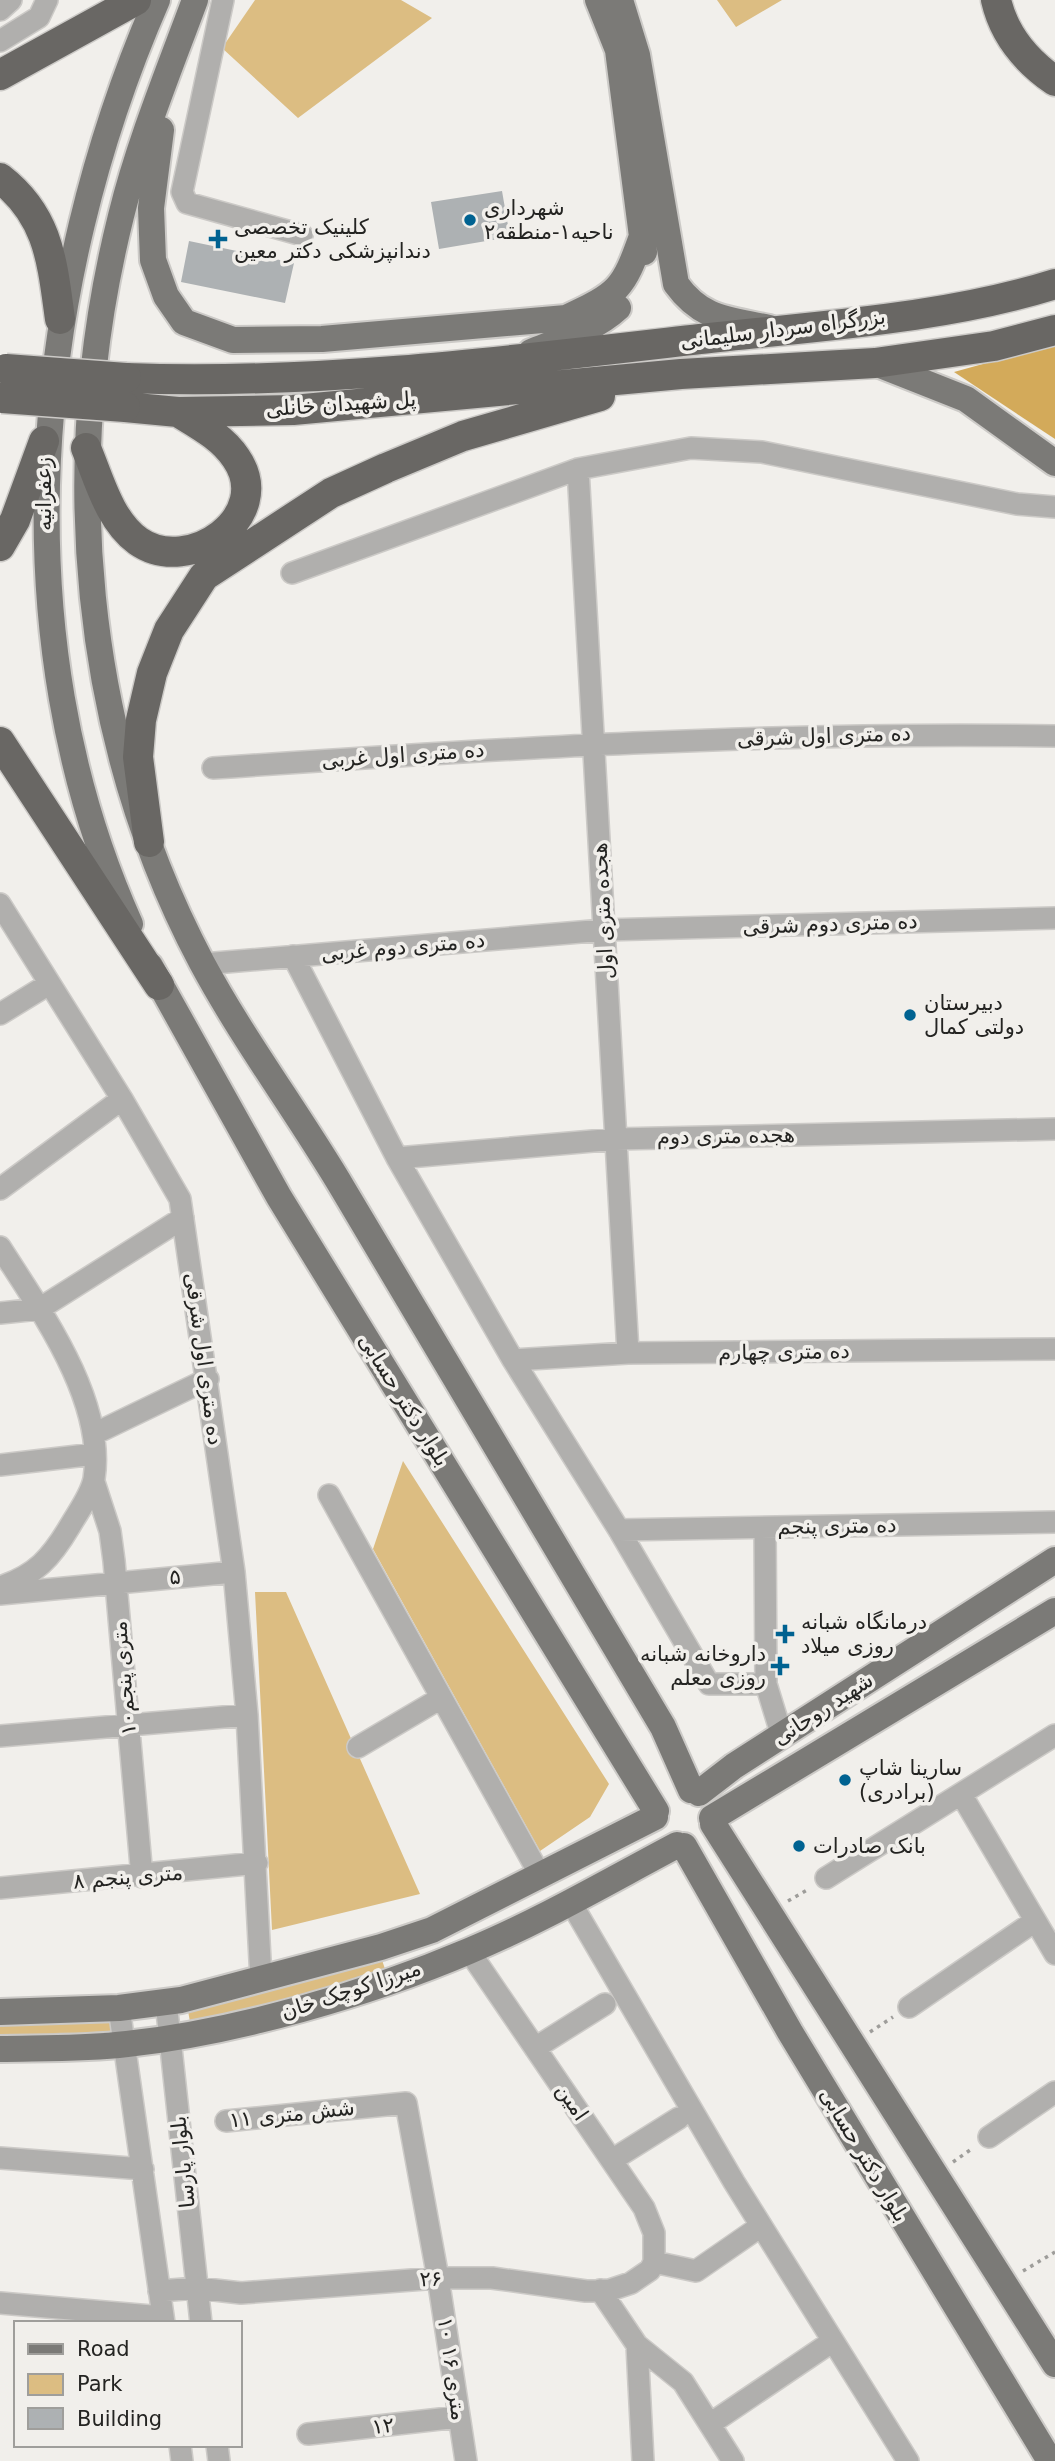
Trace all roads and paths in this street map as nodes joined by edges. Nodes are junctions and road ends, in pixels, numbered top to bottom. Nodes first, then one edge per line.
1 (11, 0) edge
2 (47, 0) edge
3 (136, 0) edge
4 (157, 0) edge
5 (195, 0) edge
6 (223, 0) edge
7 (598, 0) edge
8 (620, 0) edge
9 (996, 0) edge
10 (0, 9) edge
11 (0, 41) edge
12 (169, 71) junction
13 (0, 75) edge
14 (1055, 81) edge
15 (0, 178) edge
16 (302, 235) dead end
17 (642, 236) junction
18 (1055, 284) edge
19 (60, 319) junction
20 (781, 330) junction
21 (1055, 330) edge
22 (509, 361) junction
23 (875, 363) junction
24 (681, 374) junction
25 (2, 383) edge
26 (126, 393) junction
27 (178, 412) junction
28 (44, 441) junction
29 (86, 448) junction
30 (1055, 463) edge
31 (578, 469) junction
32 (1055, 507) edge
33 (0, 546) edge
34 (292, 573) dead end
35 (1055, 736) edge
36 (0, 742) edge
37 (594, 743) junction
38 (213, 768) dead end
39 (149, 842) junction
40 (0, 904) edge
41 (1055, 918) edge
42 (604, 930) junction
43 (293, 956) junction
44 (203, 964) junction
45 (50, 984) junction
46 (159, 985) junction
47 (0, 1014) edge
48 (122, 1099) junction
49 (1055, 1129) edge
50 (616, 1139) junction
51 (397, 1158) junction
52 (0, 1189) edge
53 (183, 1218) junction
54 (0, 1247) edge
55 (39, 1309) junction
56 (0, 1313) edge
57 (1055, 1349) edge
58 (628, 1353) junction
59 (513, 1360) junction
60 (208, 1379) junction
61 (94, 1444) junction
62 (0, 1465) edge
63 (94, 1482) junction
64 (328, 1495) dead end
65 (1055, 1522) edge
66 (765, 1528) junction
67 (619, 1531) junction
68 (1055, 1560) edge
69 (234, 1572) junction
70 (116, 1583) junction
71 (0, 1587) edge
72 (0, 1594) edge
73 (1055, 1611) edge
74 (766, 1685) junction
75 (441, 1698) junction
76 (247, 1715) junction
77 (128, 1726) junction
78 (1055, 1735) edge
79 (0, 1736) edge
80 (782, 1736) junction
81 (358, 1747) dead end
82 (695, 1791) junction
83 (961, 1794) junction
84 (655, 1814) junction
85 (713, 1821) junction
86 (681, 1845) junction
87 (257, 1863) junction
88 (540, 1875) junction
89 (142, 1877) junction
90 (826, 1878) joint
91 (0, 1888) edge
92 (569, 1901) junction
93 (768, 1912) junction
94 (1035, 1921) junction
95 (432, 1930) junction
96 (381, 1947) junction
97 (1055, 1954) edge
98 (458, 1955) junction
99 (392, 1978) junction
100 (261, 1979) junction
101 (166, 2002) junction
102 (605, 2004) dead end
103 (909, 2007) joint
104 (120, 2008) junction
105 (0, 2012) edge
106 (170, 2038) junction
107 (851, 2044) junction
108 (125, 2045) junction
109 (535, 2048) junction
110 (0, 2049) edge
111 (1055, 2092) edge
112 (406, 2103) joint
113 (679, 2118) dead end
114 (226, 2121) dead end
115 (989, 2137) joint
116 (0, 2158) edge
117 (612, 2160) junction
118 (143, 2169) junction
119 (934, 2175) junction
120 (761, 2226) junction
121 (1055, 2252) edge
122 (654, 2262) junction
123 (438, 2278) junction
124 (1003, 2283) junction
125 (197, 2288) junction
126 (600, 2290) junction
127 (159, 2291) junction
128 (0, 2303) edge
129 (164, 2320) edge
130 (201, 2321) edge
131 (833, 2341) junction
132 (637, 2345) junction
133 (1055, 2364) edge
134 (458, 2417) junction
135 (710, 2424) junction
136 (308, 2434) dead end
137 (466, 2461) edge
138 (643, 2461) edge
139 (733, 2461) edge
140 (907, 2461) edge
141 (1050, 2461) edge

1 - 10 street
2 - 11 street
3 - 13 highway
4 - 19 main road, زعفرانیه
5 - 12 main road, زعفرانیه
6 - 16 street
7 - 17 main road
8 - 20 main road
9 - 14 highway
12 - 17 main road
12 - 29 main road, زعفرانیه
15 - 19 highway
17 - 22 main road
18 - 20 highway, بزرگراه سردار سلیمانی
19 - 28 main road, زعفرانیه
20 - 22 highway, بزرگراه سردار سلیمانی
21 - 23 highway, بزرگراه سردار سلیمانی
22 - 26 highway, پل شهیدان خانلی
23 - 24 highway, بزرگراه سردار سلیمانی
23 - 30 main road
24 - 27 highway, پل شهیدان خانلی
24 - 39 highway
25 - 26 highway, پل شهیدان خانلی, bridge
26 - 27 highway, پل شهیدان خانلی
27 - 29 highway
28 - 33 highway
28 - 46 main road, زعفرانیه
29 - 39 main road, زعفرانیه
31 - 32 street
31 - 34 street
31 - 37 street, هجده متری اول
35 - 37 street, ده متری اول شرقی
36 - 46 highway
37 - 38 street, ده متری اول غربی
37 - 42 street, هجده متری اول
39 - 44 main road, زعفرانیه
40 - 45 street, ده متری اول شرقی
41 - 42 street, ده متری دوم شرقی
42 - 43 street, ده متری دوم غربی
42 - 50 street, هجده متری اول
43 - 44 street, ده متری دوم غربی
43 - 51 street
44 - 82 main road
45 - 47 street
45 - 48 street, ده متری اول شرقی
46 - 84 main road, بلوار دکتر حسابی
48 - 52 street
48 - 53 street, ده متری اول شرقی
49 - 50 street, هجده متری دوم
50 - 51 street, هجده متری دوم
50 - 58 street, هجده متری اول
51 - 59 street
53 - 55 street
53 - 60 street, ده متری اول شرقی
54 - 55 street
55 - 56 street
55 - 61 street
57 - 58 street, ده متری چهارم
58 - 59 street, ده متری چهارم
59 - 67 street
60 - 61 street
60 - 69 street, ده متری اول شرقی
61 - 62 street
61 - 63 street
63 - 70 street, ۱۰متری پنجم
63 - 71 street
64 - 75 street
65 - 66 street, ده متری پنجم
66 - 67 street, ده متری پنجم
66 - 74 street
67 - 74 street
68 - 80 main road, شهید روحانی
69 - 70 street, ۵
69 - 76 street, ده متری اول شرقی
70 - 72 street, ۵
70 - 77 street, ۱۰متری پنجم
73 - 85 main road, شهید روحانی
74 - 80 street
75 - 81 street
75 - 88 street
76 - 77 street
76 - 87 street, ده متری اول شرقی
77 - 79 street
77 - 89 street, ۱۰متری پنجم
78 - 83 street
80 - 82 main road, شهید روحانی
82 - 84 main road
82 - 85 main road
83 - 90 street
83 - 94 street
84 - 86 main road
84 - 88 main road, میرزا کوچک خان
85 - 86 main road
85 - 93 main road
86 - 92 main road, میرزا کوچک خان
86 - 141 main road, بلوار دکتر حسابی
87 - 89 street, ۸ متری پنجم
87 - 100 street, ده متری اول شرقی
88 - 95 main road, میرزا کوچک خان
89 - 91 street, ۸ متری پنجم
90 - 93 path
92 - 98 main road, میرزا کوچک خان
92 - 120 street
93 - 107 main road
94 - 97 street
94 - 103 street
95 - 96 main road, میرزا کوچک خان
95 - 98 main road
96 - 99 main road
96 - 100 main road, میرزا کوچک خان
98 - 99 main road, میرزا کوچک خان
98 - 109 street, امین
99 - 106 main road, میرزا کوچک خان
100 - 101 main road, میرزا کوچک خان
101 - 104 main road, میرزا کوچک خان
101 - 106 street, بلوار پارسا
102 - 109 street
103 - 107 path
104 - 105 main road, میرزا کوچک خان
104 - 108 street, بلوار پارسا
106 - 108 main road, میرزا کوچک خان
106 - 125 street, بلوار پارسا
107 - 119 main road
108 - 110 main road, میرزا کوچک خان
108 - 118 street, بلوار پارسا
109 - 117 street, امین
111 - 115 street
112 - 114 street, شش متری ۱۱
112 - 123 street, ۱۰ متری ۱۶
113 - 117 street
115 - 119 path
116 - 118 street
117 - 122 street, امین
118 - 127 street, بلوار پارسا
119 - 124 main road
120 - 122 street
120 - 131 street
121 - 124 path
122 - 126 street, ۲۶
123 - 125 street, ۲۶
123 - 126 street, ۲۶
123 - 134 street, ۱۰ متری ۱۶
124 - 133 main road
125 - 127 street, ۲۶
125 - 130 street, بلوار پارسا
126 - 132 street
127 - 129 street, بلوار پارسا
128 - 129 street
131 - 135 street
131 - 140 street
132 - 135 street
132 - 138 street
134 - 136 street, ۱۲
134 - 137 street, ۱۰ متری ۱۶
135 - 139 street

